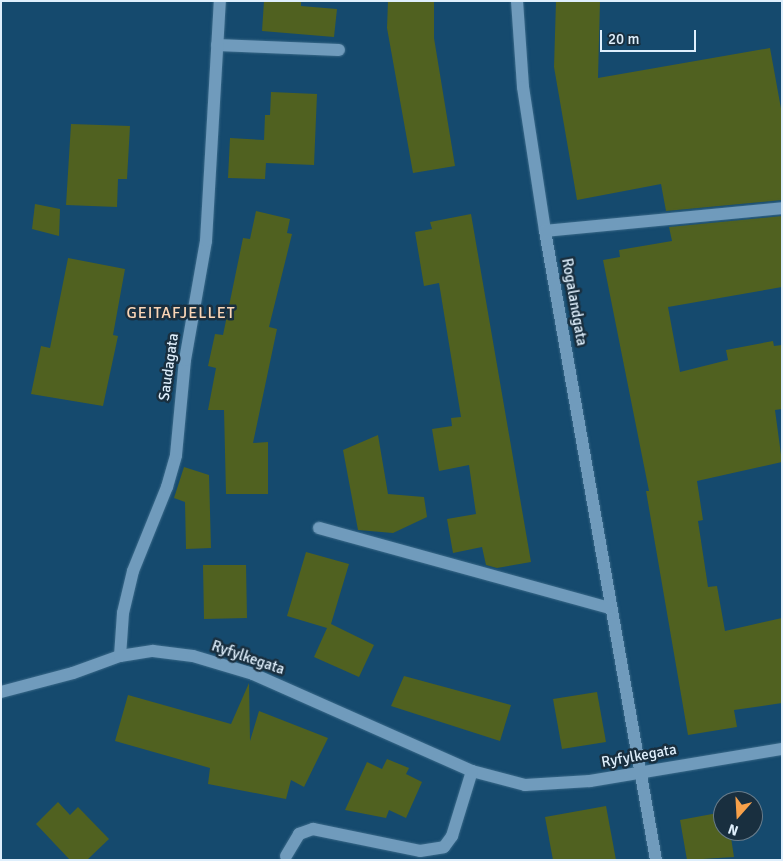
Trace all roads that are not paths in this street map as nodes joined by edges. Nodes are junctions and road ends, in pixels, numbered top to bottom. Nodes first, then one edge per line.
1 (220, 1) edge
2 (517, 1) edge
3 (218, 45) junction
4 (339, 50) dead end
5 (782, 208) edge
6 (545, 230) junction
7 (319, 528) dead end
8 (610, 608) junction
9 (120, 656) junction
10 (1, 692) edge
11 (782, 748) edge
12 (472, 771) junction
13 (639, 773) junction
14 (286, 856) dead end
15 (656, 860) edge

1 - 3 street, Saudagata
2 - 6 street, Rogalandgata
3 - 4 street
3 - 9 street, Saudagata
5 - 6 street
6 - 8 street, Rogalandgata
7 - 8 street
8 - 13 street, Rogalandgata
9 - 10 street, Ryfylkegata
9 - 12 street, Ryfylkegata
11 - 13 street, Ryfylkegata
12 - 13 street, Ryfylkegata
12 - 14 street
13 - 15 street, Rogalandgata

